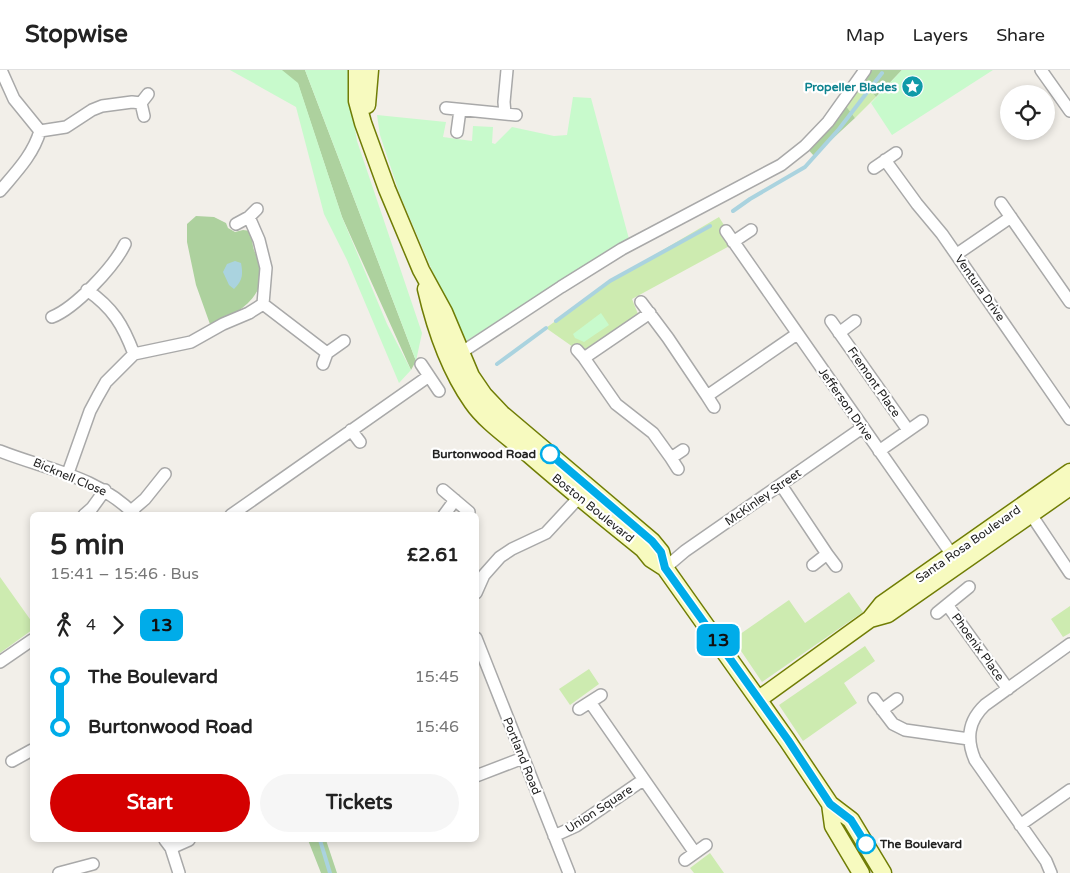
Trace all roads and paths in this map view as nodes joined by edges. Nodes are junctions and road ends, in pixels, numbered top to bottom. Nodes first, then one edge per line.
1 (1, 70) edge
2 (357, 70) edge
3 (370, 70) edge
4 (507, 70) edge
5 (865, 70) edge
6 (1041, 70) edge
7 (446, 108) dead end
8 (460, 110) junction
9 (1070, 112) edge
10 (144, 116) dead end
11 (40, 131) junction
12 (457, 132) dead end
13 (369, 142) junction
14 (896, 153) dead end
15 (885, 160) junction
16 (874, 168) dead end
17 (0, 190) edge
18 (1001, 203) dead end
19 (258, 209) dead end
20 (249, 217) junction
21 (1011, 217) junction
22 (236, 224) dead end
23 (751, 230) dead end
24 (726, 231) dead end
25 (733, 242) junction
26 (125, 244) dead end
27 (957, 254) junction
28 (87, 290) junction
29 (641, 302) dead end
30 (1070, 302) edge
31 (263, 304) junction
32 (650, 313) junction
33 (52, 318) dead end
34 (855, 321) dead end
35 (830, 322) dead end
36 (839, 333) junction
37 (797, 334) junction
38 (344, 341) dead end
39 (327, 353) junction
40 (134, 354) junction
41 (455, 356) junction
42 (323, 364) dead end
43 (422, 364) dead end
44 (429, 376) junction
45 (439, 391) dead end
46 (707, 396) junction
47 (714, 407) dead end
48 (1070, 419) edge
49 (922, 421) dead end
50 (862, 428) junction
51 (352, 430) junction
52 (908, 430) junction
53 (360, 442) dead end
54 (683, 450) dead end
55 (0, 451) edge
56 (879, 451) junction
57 (671, 458) junction
58 (678, 469) dead end
59 (1070, 472) edge
60 (68, 474) junction
61 (165, 474) dead end
62 (781, 485) junction
63 (1070, 487) edge
64 (105, 490) junction
65 (443, 490) dead end
66 (584, 492) junction
67 (456, 500) junction
68 (1027, 510) junction
69 (87, 512) edge
70 (132, 512) edge
71 (134, 512) edge
72 (239, 512) edge
73 (446, 512) edge
74 (469, 512) dead end
75 (828, 554) junction
76 (955, 560) junction
77 (813, 565) dead end
78 (836, 566) dead end
79 (665, 568) junction
80 (1070, 573) edge
81 (479, 586) edge
82 (969, 587) dead end
83 (948, 606) junction
84 (937, 613) dead end
85 (30, 641) edge
86 (1070, 644) edge
87 (479, 646) edge
88 (0, 662) edge
89 (1008, 688) junction
90 (600, 694) dead end
91 (759, 699) junction
92 (874, 699) dead end
93 (897, 699) dead end
94 (590, 702) junction
95 (579, 709) dead end
96 (882, 710) junction
97 (969, 739) junction
98 (30, 751) edge
99 (523, 758) junction
100 (10, 762) dead end
101 (479, 775) edge
102 (644, 780) junction
103 (1070, 790) edge
104 (830, 804) junction
105 (1020, 825) junction
106 (554, 836) junction
107 (168, 844) edge
108 (706, 845) dead end
109 (695, 853) junction
110 (685, 860) dead end
111 (93, 864) dead end
112 (78, 871) edge
113 (59, 873) edge
114 (179, 873) edge
115 (569, 873) edge
116 (861, 873) edge
117 (883, 873) edge
118 (1051, 873) edge

1 - 11 street
2 - 13 street, Boston Boulevard
3 - 13 street, Boston Boulevard
4 - 8 street
5 - 41 street
6 - 9 street
7 - 8 street
8 - 12 street
10 - 11 street
11 - 17 street
13 - 41 street, Boston Boulevard
14 - 15 street
15 - 16 street
15 - 27 street, Ventura Drive
18 - 21 street
19 - 20 street
20 - 22 street
20 - 31 street
21 - 27 street
21 - 30 street
23 - 25 street
24 - 25 street, Jefferson Drive
25 - 37 street, Jefferson Drive
26 - 28 street
27 - 48 street, Ventura Drive
28 - 33 street
28 - 40 street
29 - 32 street
31 - 39 street
31 - 40 street
32 - 46 street
32 - 57 street
34 - 36 street
35 - 36 street, Fremont Place
36 - 52 street, Fremont Place
37 - 46 street
37 - 50 street, Jefferson Drive
38 - 39 street
39 - 42 street
40 - 60 street
41 - 66 street, Boston Boulevard
43 - 44 street
44 - 45 street
44 - 51 street
46 - 47 street
49 - 52 street, Fremont Place
50 - 56 street, Jefferson Drive
50 - 62 street, McKinley Street
51 - 53 street
51 - 72 street
52 - 56 street, Fremont Place
54 - 57 street
55 - 60 street, Bicknell Close
56 - 76 street, Jefferson Drive
57 - 58 street
59 - 68 street, Santa Rosa Boulevard
60 - 64 street, Bicknell Close
61 - 71 street
62 - 75 street
62 - 79 street, McKinley Street
63 - 68 street, Santa Rosa Boulevard
64 - 69 street
64 - 70 street, Bicknell Close
65 - 67 street
66 - 79 street, Boston Boulevard
66 - 81 street
67 - 73 street
67 - 74 street
68 - 76 street, Santa Rosa Boulevard
68 - 80 street
75 - 77 street
75 - 78 street
76 - 91 street, Santa Rosa Boulevard
79 - 91 street, Boston Boulevard
82 - 83 street, Phoenix Place
83 - 84 street, Phoenix Place
83 - 89 street, Phoenix Place
85 - 88 street
86 - 89 street, Phoenix Place
87 - 99 street, Portland Road
89 - 97 street, Phoenix Place
90 - 94 street
91 - 104 street, Boston Boulevard
92 - 96 street
93 - 96 street
94 - 95 street
94 - 102 street, Union Square
96 - 97 street
97 - 105 street
98 - 100 street
99 - 101 street
99 - 106 street, Portland Road
102 - 106 street, Union Square
102 - 109 street, Union Square
103 - 105 street
104 - 116 street, Boston Boulevard
104 - 117 street, Boston Boulevard
105 - 118 street
106 - 115 street, Portland Road
107 - 114 street
108 - 109 street
109 - 110 street
111 - 112 street
112 - 113 street

